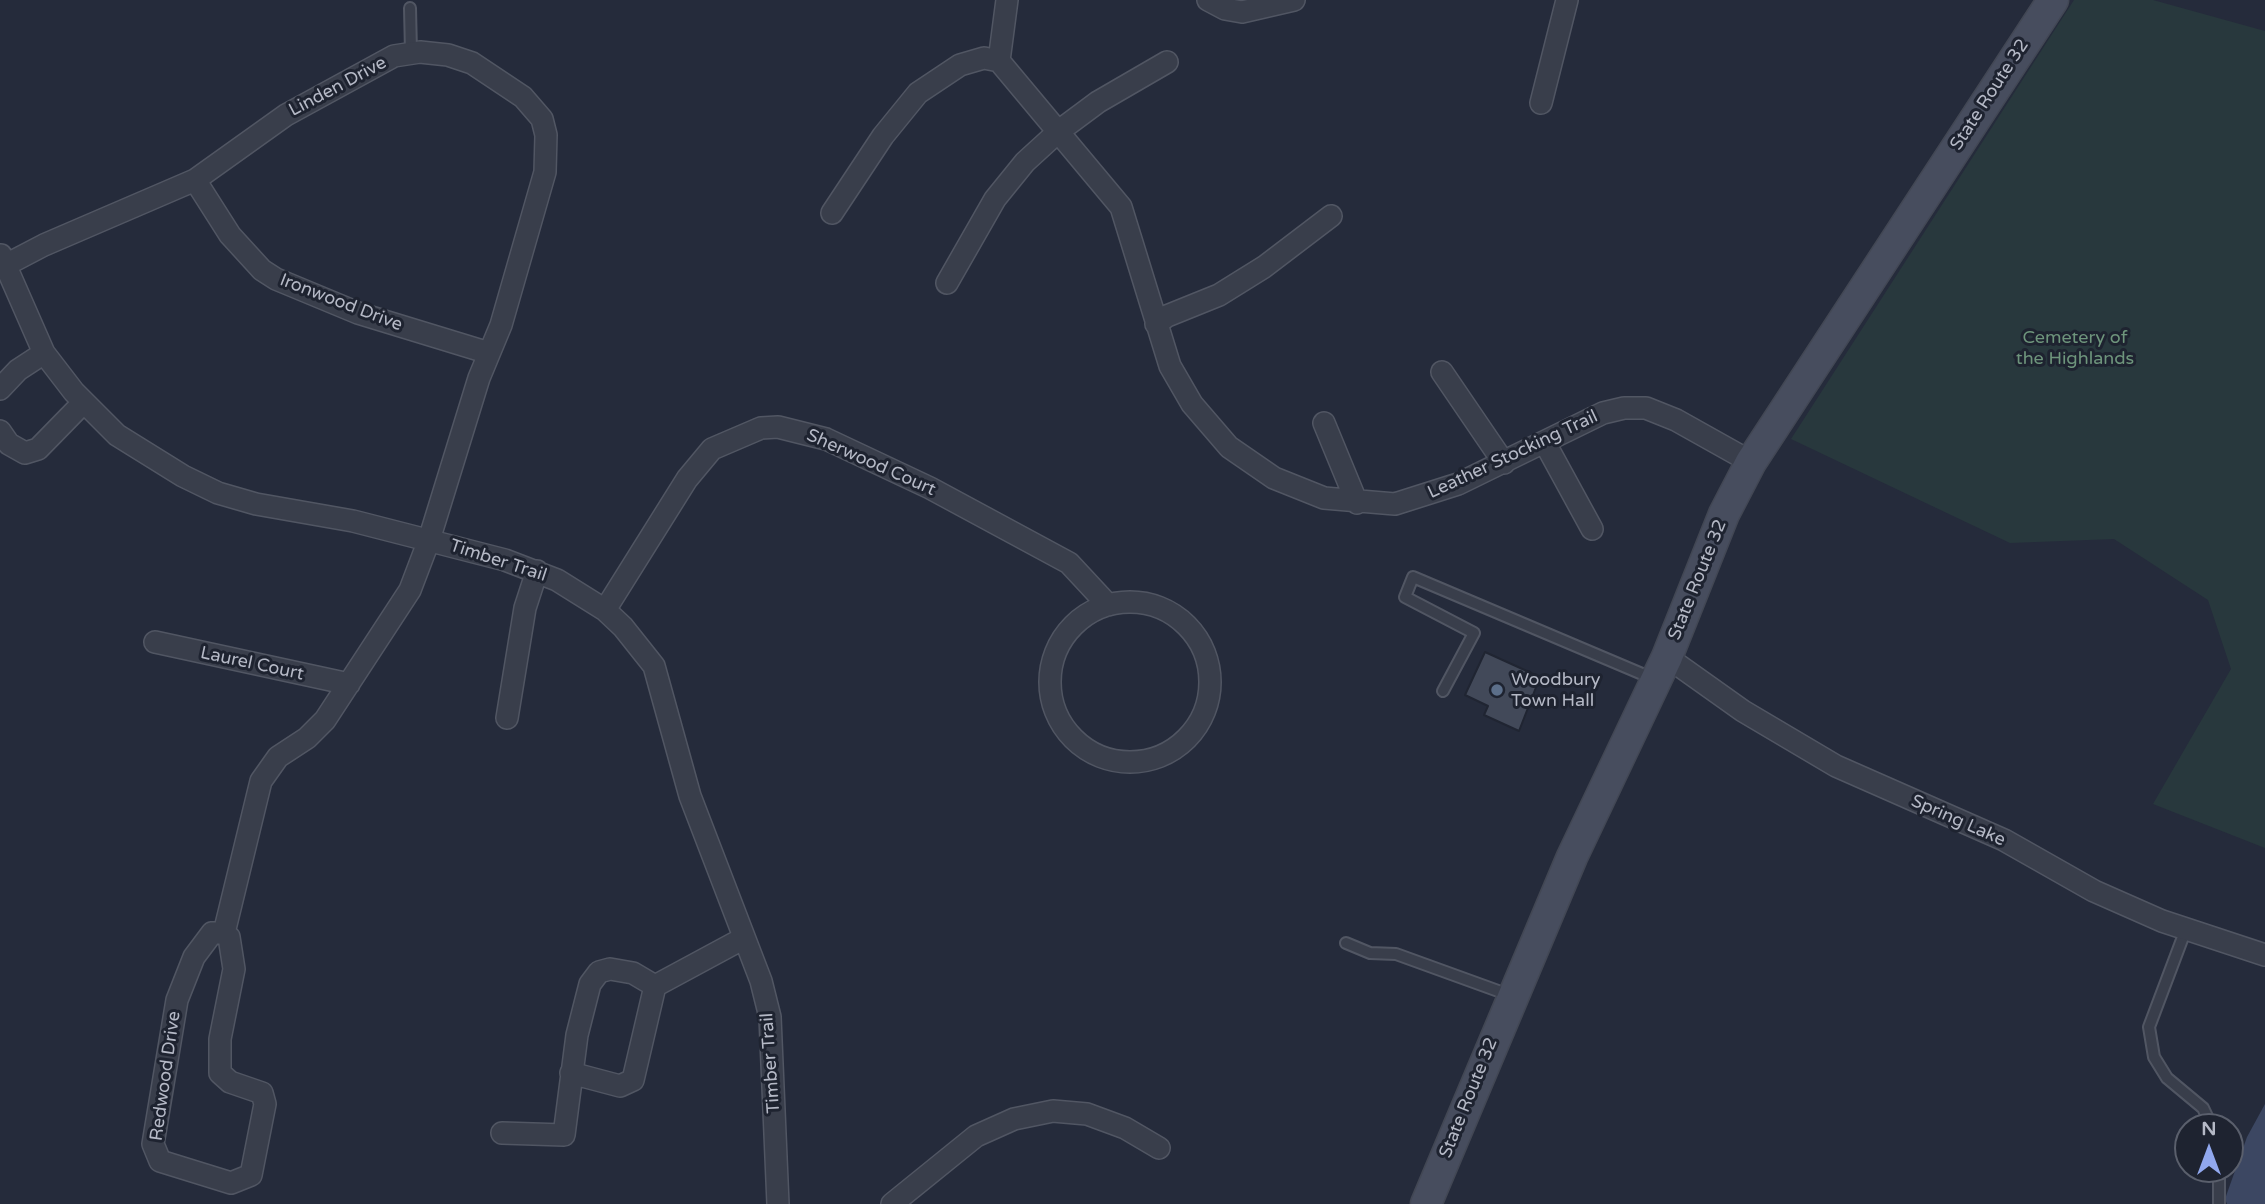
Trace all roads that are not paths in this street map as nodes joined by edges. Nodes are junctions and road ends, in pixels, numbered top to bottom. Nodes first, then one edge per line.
1 (1007, 0) edge
2 (1208, 0) edge
3 (1294, 0) edge
4 (1567, 0) edge
5 (2053, 0) edge
6 (411, 8) dead end
7 (411, 52) junction
8 (999, 61) junction
9 (1167, 62) dead end
10 (1541, 103) dead end
11 (1059, 131) junction
12 (195, 180) junction
13 (832, 213) dead end
14 (1331, 216) dead end
15 (2, 260) edge
16 (947, 283) dead end
17 (1156, 324) junction
18 (44, 353) junction
19 (489, 353) junction
20 (1442, 372) dead end
21 (0, 389) edge
22 (83, 403) junction
23 (1324, 423) dead end
24 (0, 431) edge
25 (1545, 443) junction
26 (1751, 462) junction
27 (1504, 463) junction
28 (1357, 503) junction
29 (1592, 528) dead end
30 (429, 540) junction
31 (537, 571) junction
32 (1108, 605) junction
33 (605, 610) junction
34 (155, 642) dead end
35 (1662, 668) junction
36 (349, 684) junction
37 (1443, 691) dead end
38 (506, 718) dead end
39 (2186, 929) junction
40 (224, 933) junction
41 (744, 938) junction
42 (1346, 943) dead end
43 (2265, 956) edge
44 (655, 986) junction
45 (1512, 996) junction
46 (571, 1073) junction
47 (2205, 1113) edge
48 (502, 1133) dead end
49 (1159, 1148) dead end
50 (2218, 1183) edge
51 (778, 1204) edge
52 (892, 1204) edge
53 (1426, 1204) edge
54 (2219, 1204) edge

1 - 8 street
2 - 3 street
4 - 10 street
5 - 26 main road, State Route 32
6 - 7 lane
7 - 12 street, Linden Drive
7 - 19 street, Linden Drive
8 - 11 street, Leather Stocking Trail
8 - 13 street
9 - 11 street
11 - 16 street
11 - 17 street, Leather Stocking Trail
12 - 15 street, Linden Drive
12 - 19 street, Ironwood Drive
14 - 17 street
15 - 18 street, Timber Trail
17 - 28 street, Leather Stocking Trail
18 - 21 street
18 - 22 street, Timber Trail
19 - 30 street, Linden Drive
20 - 27 street
22 - 24 street
22 - 30 street, Timber Trail
23 - 28 street
25 - 26 street, Leather Stocking Trail
25 - 27 street, Leather Stocking Trail
25 - 29 street
26 - 35 main road, State Route 32
27 - 28 street, Leather Stocking Trail
30 - 31 street, Timber Trail
30 - 36 street
31 - 33 street, Timber Trail
31 - 38 street
32 - 32 street
32 - 33 street, Sherwood Court
33 - 41 street, Timber Trail
34 - 36 street, Laurel Court
35 - 37 lane
35 - 39 street, Spring Lake
35 - 45 main road, State Route 32
36 - 40 street
39 - 43 street, Spring Lake
39 - 47 lane
40 - 40 street, Redwood Drive
41 - 44 street
41 - 51 street, Timber Trail
42 - 45 lane
44 - 46 street
44 - 46 street
45 - 53 main road, State Route 32
46 - 48 street
49 - 52 street
50 - 54 lane

